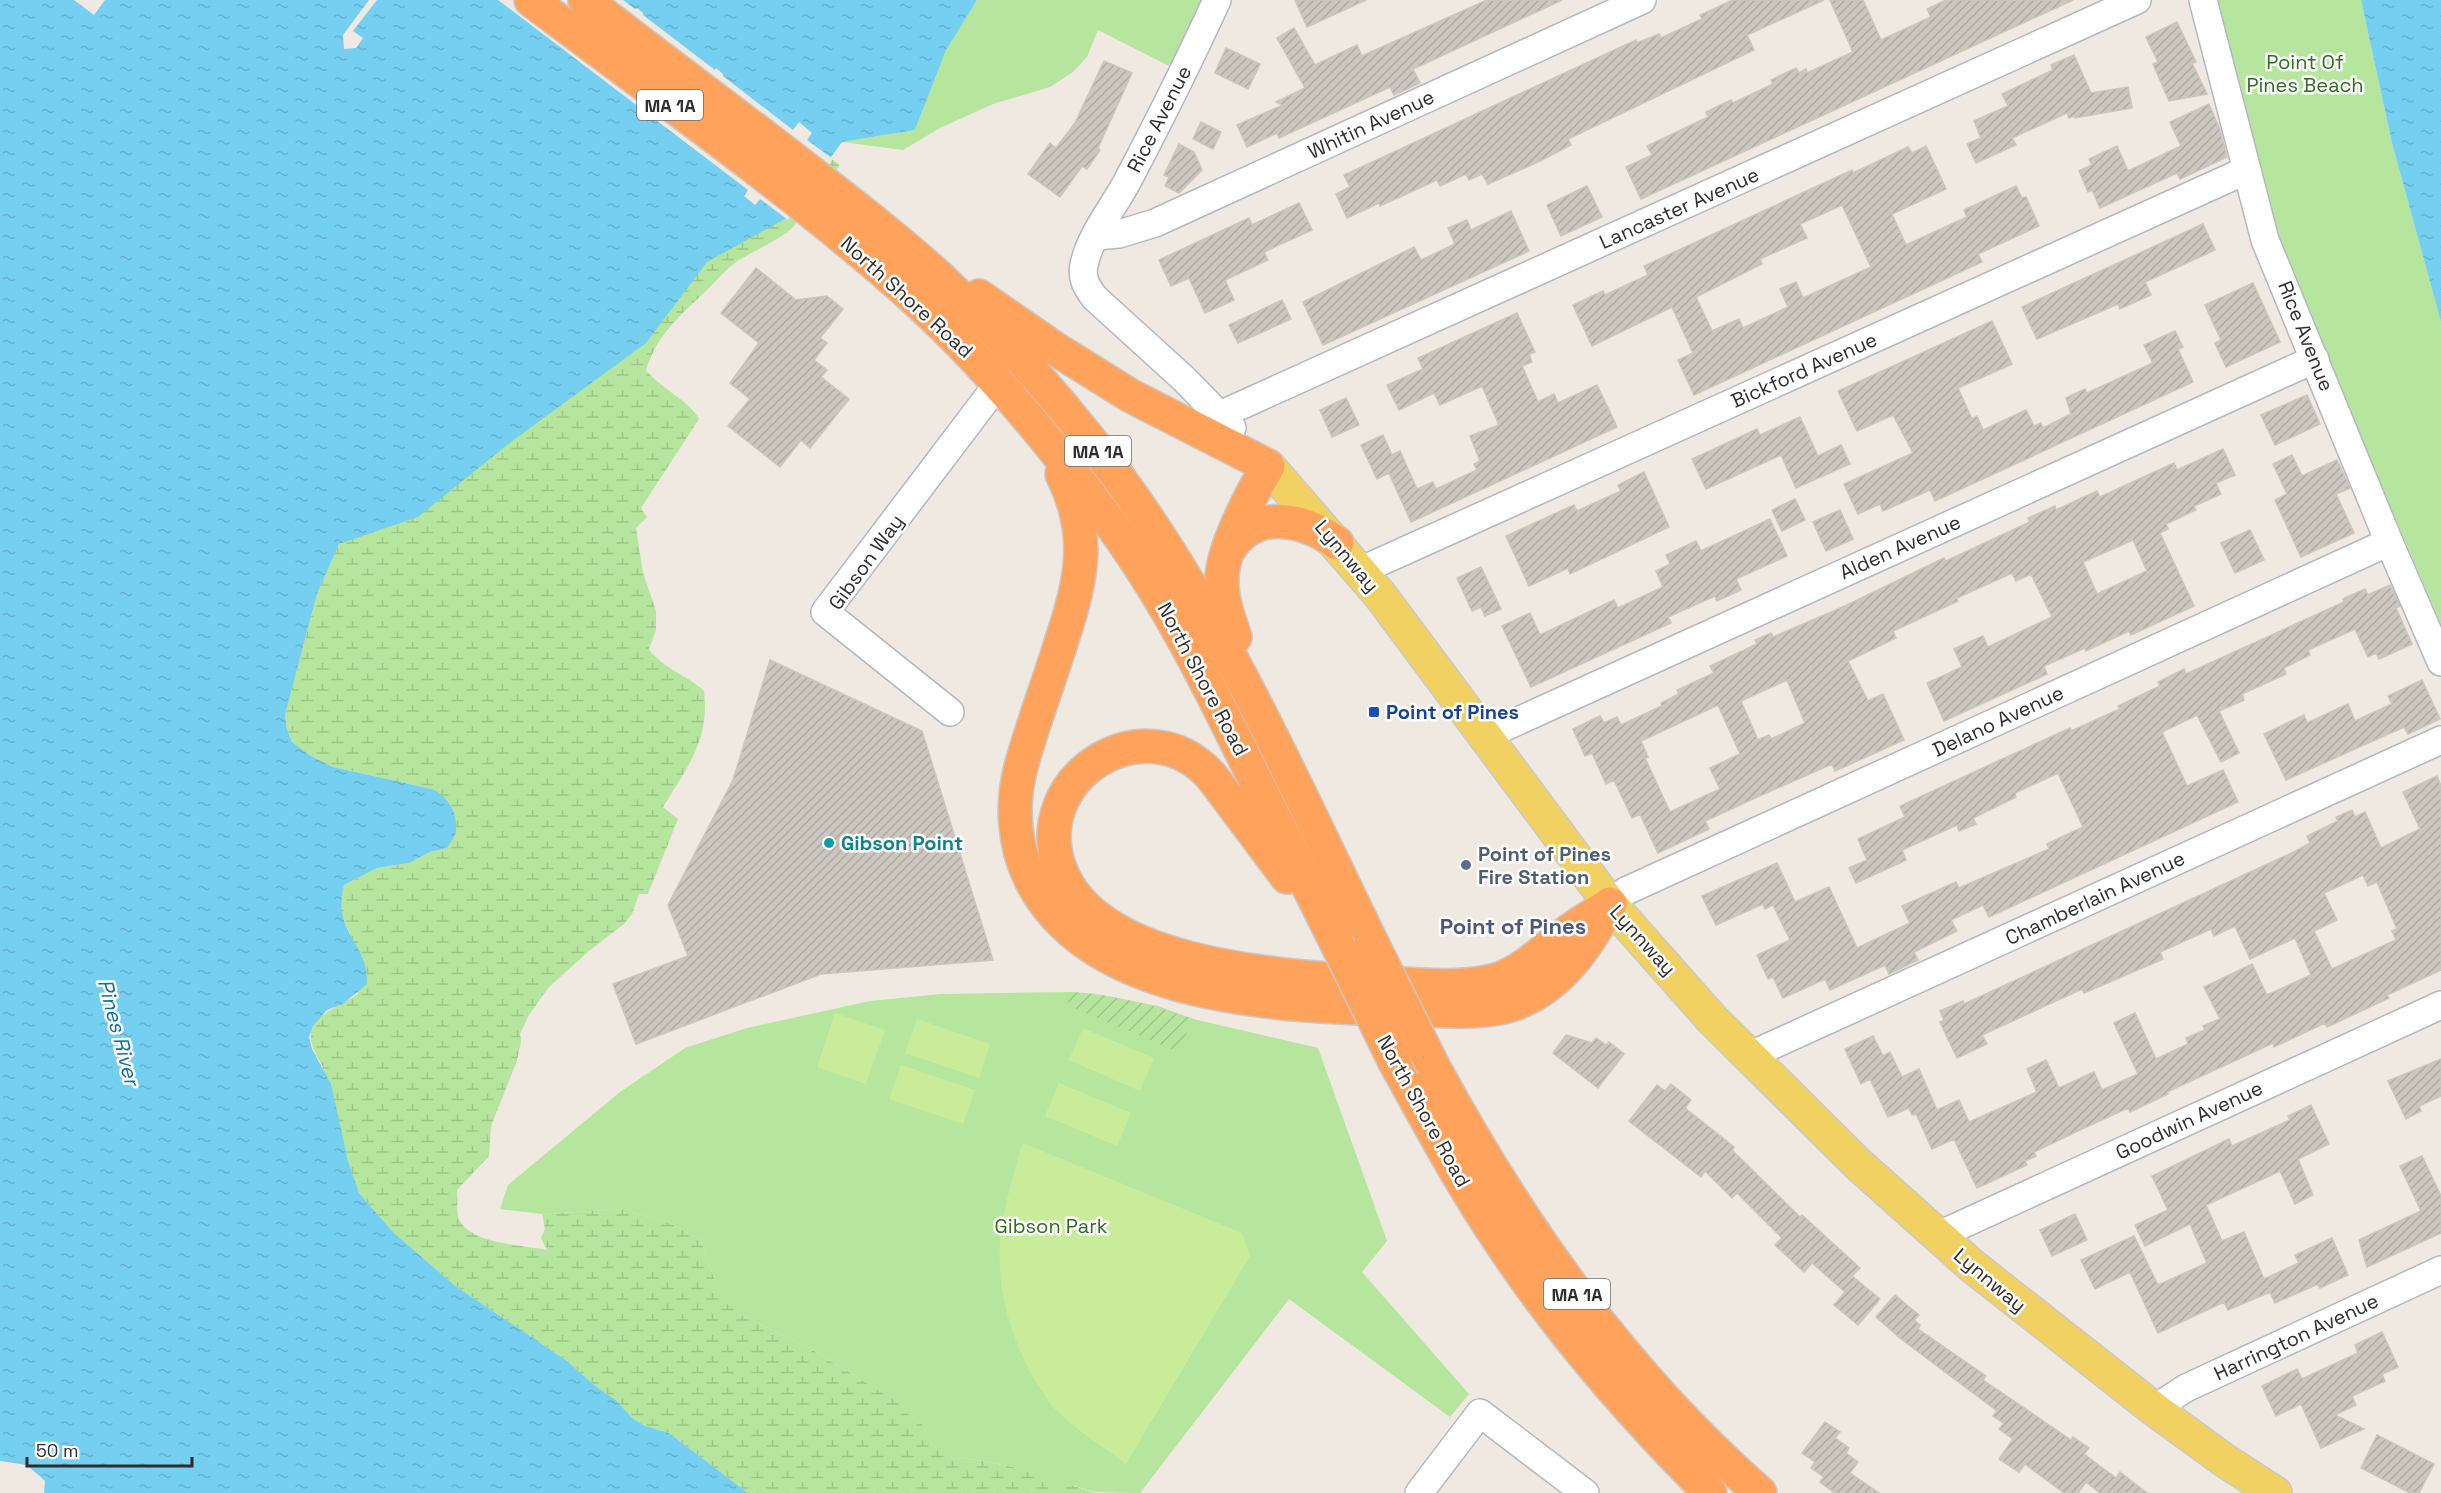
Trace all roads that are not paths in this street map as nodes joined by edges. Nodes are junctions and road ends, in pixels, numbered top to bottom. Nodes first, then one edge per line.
1 (531, 0) edge
2 (585, 0) edge
3 (1217, 0) edge
4 (1642, 0) edge
5 (2138, 0) edge
6 (2203, 0) edge
7 (2247, 170) junction
8 (879, 226) junction
9 (1096, 236) junction
10 (2315, 359) junction
11 (998, 384) junction
12 (1025, 414) junction
13 (1220, 416) junction
14 (1268, 466) junction
15 (2389, 542) junction
16 (1337, 543) junction
17 (1227, 552) junction
18 (1360, 571) junction
19 (2441, 662) edge
20 (950, 712) dead end
21 (1262, 718) junction
22 (1485, 736) junction
23 (2441, 740) edge
24 (1610, 904) junction
25 (1337, 944) junction
26 (2441, 1005) edge
27 (1749, 1056) junction
28 (1937, 1236) junction
29 (2441, 1270) edge
30 (2154, 1409) junction
31 (1419, 1493) edge
32 (1585, 1493) edge
33 (1710, 1493) edge
34 (1760, 1493) edge
35 (2275, 1493) edge

1 - 11 highway, North Shore Road / MA 1A
2 - 8 highway, North Shore Road / MA 1A
3 - 9 street, Rice Avenue
4 - 9 street, Whitin Avenue
5 - 13 street, Lancaster Avenue
6 - 7 street, Rice Avenue
7 - 10 street, Rice Avenue
7 - 18 street, Bickford Avenue
8 - 14 highway
8 - 21 highway, North Shore Road / MA 1A
9 - 13 street, Lynnway
10 - 15 street, Rice Avenue
10 - 22 street, Alden Avenue
11 - 12 highway, North Shore Road / MA 1A
11 - 20 street, Gibson Way
12 - 24 highway
12 - 25 highway, North Shore Road / MA 1A
13 - 14 street, Lynnway
14 - 16 main road, Lynnway
14 - 17 highway
15 - 19 street, Rice Avenue
15 - 24 street, Delano Avenue
16 - 17 highway
16 - 18 main road, Lynnway
17 - 21 highway
18 - 22 main road, Lynnway
21 - 34 highway, North Shore Road / MA 1A, bridge
22 - 24 main road, Lynnway
23 - 27 street, Chamberlain Avenue
24 - 25 highway
24 - 27 main road, Lynnway
25 - 33 highway, North Shore Road / MA 1A, bridge
26 - 28 street, Goodwin Avenue
27 - 28 main road, Lynnway
28 - 30 main road, Lynnway
29 - 30 street, Harrington Avenue
30 - 35 main road, Lynnway
31 - 32 street

